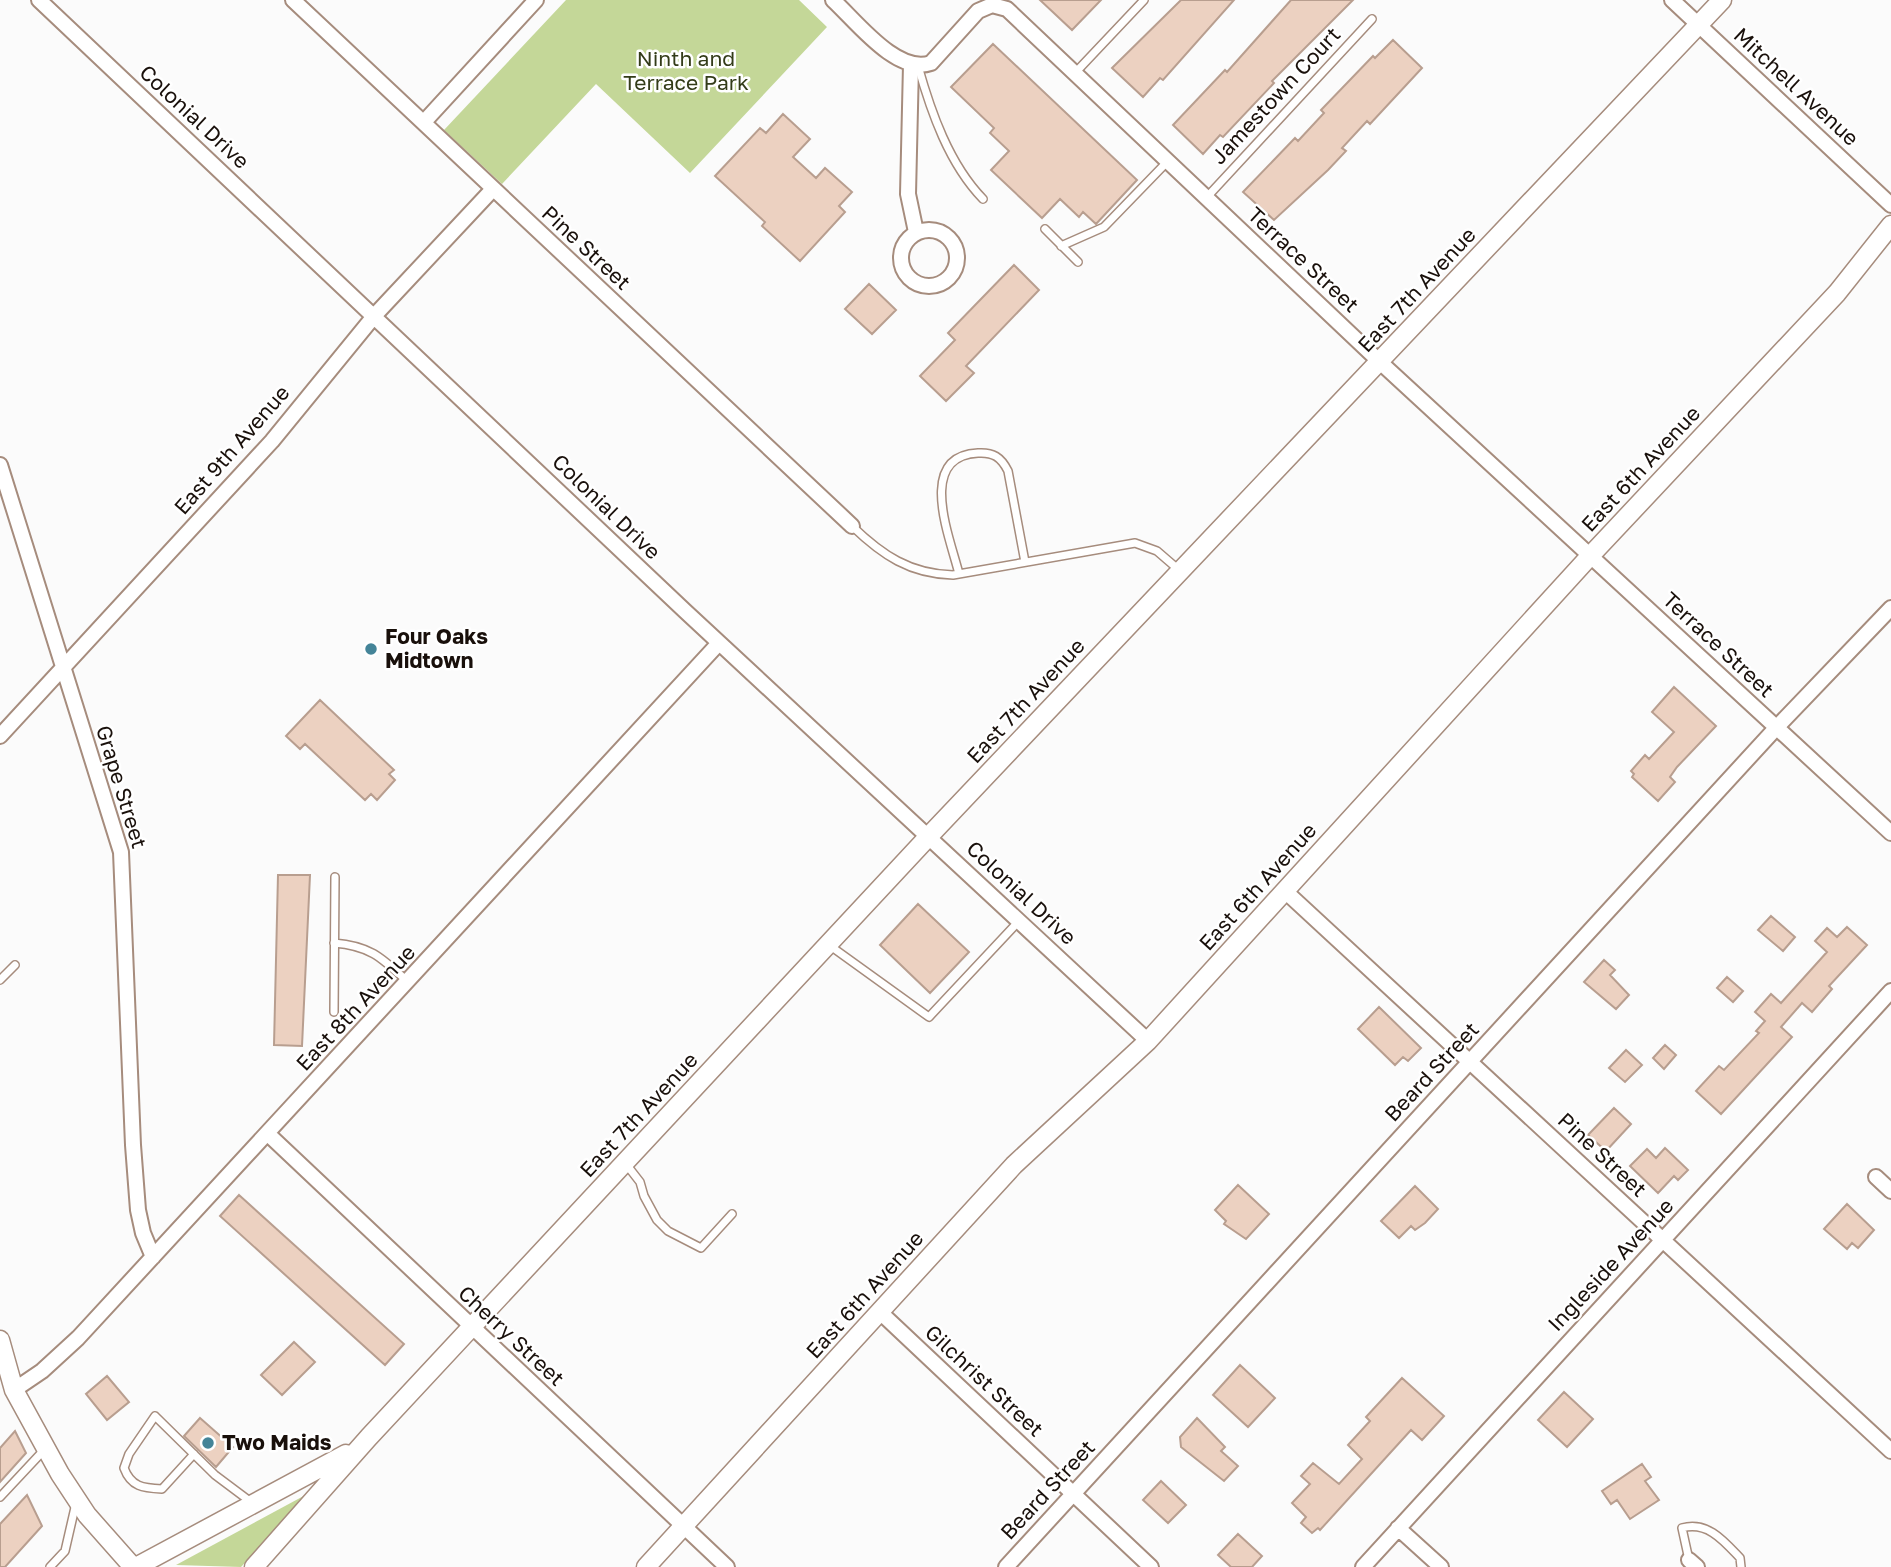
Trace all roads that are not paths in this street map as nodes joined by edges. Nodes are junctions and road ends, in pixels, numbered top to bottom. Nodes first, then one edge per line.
1 (39, 0) edge
2 (293, 0) edge
3 (536, 0) edge
4 (833, 0) edge
5 (1144, 0) edge
6 (1672, 0) edge
7 (1722, 0) edge
8 (991, 2) edge
9 (1372, 19) dead end
10 (1698, 25) junction
11 (914, 65) junction
12 (1075, 73) junction
13 (424, 122) junction
14 (1168, 161) junction
15 (493, 189) junction
16 (1206, 198) junction
17 (983, 200) dead end
18 (1891, 205) edge
19 (1891, 225) edge
20 (1045, 229) dead end
21 (916, 232) junction
22 (1062, 246) junction
23 (1077, 262) dead end
24 (374, 315) junction
25 (1380, 362) junction
26 (0, 465) edge
27 (852, 526) joint
28 (1590, 556) junction
29 (1026, 562) junction
30 (1180, 571) junction
31 (959, 574) junction
32 (1891, 608) edge
33 (719, 643) junction
34 (62, 669) junction
35 (1776, 727) junction
36 (0, 736) edge
37 (1891, 834) edge
38 (929, 836) junction
39 (335, 877) dead end
40 (1285, 891) junction
41 (1019, 921) junction
42 (334, 943) junction
43 (828, 945) junction
44 (15, 965) dead end
45 (0, 980) edge
46 (408, 982) junction
47 (1891, 991) edge
48 (334, 1012) dead end
49 (1148, 1041) junction
50 (1470, 1062) junction
51 (268, 1134) junction
52 (626, 1163) junction
53 (1876, 1177) dead end
54 (1891, 1191) edge
55 (732, 1214) dead end
56 (1662, 1240) junction
57 (153, 1257) junction
58 (880, 1312) junction
59 (472, 1329) junction
60 (0, 1340) edge
61 (7, 1385) edge
62 (369, 1437) junction
63 (46, 1448) junction
64 (1891, 1451) edge
65 (194, 1454) junction
66 (1073, 1494) junction
67 (0, 1497) edge
68 (77, 1499) junction
69 (254, 1505) junction
70 (683, 1526) junction
71 (1398, 1528) junction
72 (1693, 1563) edge
73 (50, 1567) edge
74 (135, 1567) edge
75 (254, 1567) edge
76 (646, 1567) edge
77 (727, 1567) edge
78 (1006, 1567) edge
79 (1151, 1567) edge
80 (1363, 1567) edge
81 (1441, 1567) edge
82 (1741, 1567) edge

1 - 24 street, Colonial Drive
2 - 13 street, Pine Street
3 - 13 street
4 - 11 street
5 - 12 lane
6 - 10 street, Mitchell Avenue
7 - 10 street, East 7th Avenue
8 - 11 street, Terrace Street
8 - 12 street, Terrace Street
9 - 16 lane, Jamestown Court
10 - 18 street, Mitchell Avenue
10 - 25 street, East 7th Avenue
11 - 17 lane
11 - 21 street
12 - 14 street, Terrace Street
13 - 15 street, Pine Street
14 - 16 street, Terrace Street
14 - 22 lane
15 - 24 street, East 9th Avenue
15 - 27 street, Pine Street
16 - 25 street, Terrace Street
19 - 28 street, East 6th Avenue
20 - 22 lane
21 - 21 street
22 - 23 lane
24 - 33 street, Colonial Drive
24 - 34 street, East 9th Avenue
25 - 28 street, Terrace Street
25 - 30 street, East 7th Avenue
26 - 34 street, Grape Street
27 - 31 lane
28 - 35 street, Terrace Street
28 - 40 street, East 6th Avenue
29 - 30 lane
29 - 31 lane
29 - 31 lane
30 - 38 street, East 7th Avenue
32 - 35 street, Beard Street
33 - 38 street, Colonial Drive
33 - 46 street, East 8th Avenue
34 - 36 street, East 9th Avenue
34 - 57 street, Grape Street
35 - 37 street, Terrace Street
35 - 50 street, Beard Street
38 - 41 street, Colonial Drive
38 - 43 street, East 7th Avenue
39 - 42 lane
40 - 49 street, East 6th Avenue
40 - 50 street, Pine Street
41 - 43 lane
41 - 49 street, Colonial Drive
42 - 46 lane
42 - 48 lane
43 - 52 street, East 7th Avenue
44 - 45 lane
46 - 51 street, East 8th Avenue
47 - 56 street, Ingleside Avenue
49 - 58 street, East 6th Avenue
50 - 56 street, Pine Street
50 - 66 street, Beard Street
51 - 57 street, East 8th Avenue
51 - 59 street, Cherry Street
52 - 55 lane
52 - 59 street, East 7th Avenue
53 - 54 street
56 - 64 street, Pine Street
56 - 71 street, Ingleside Avenue
57 - 61 street, East 8th Avenue
58 - 66 street, Gilchrist Street
58 - 70 street, East 6th Avenue
59 - 62 street, East 7th Avenue
59 - 70 street, Cherry Street
60 - 61 street
61 - 63 street
62 - 69 street, East 7th Avenue
62 - 75 street, East 7th Avenue
63 - 67 lane
63 - 68 street
65 - 65 lane
65 - 69 lane
66 - 78 street, Beard Street
66 - 79 street, Gilchrist Street
68 - 73 lane
68 - 74 street
69 - 74 street, East 7th Avenue
70 - 76 street, East 6th Avenue
70 - 77 street, Cherry Street
71 - 80 street, Ingleside Avenue
71 - 81 street
72 - 82 lane

